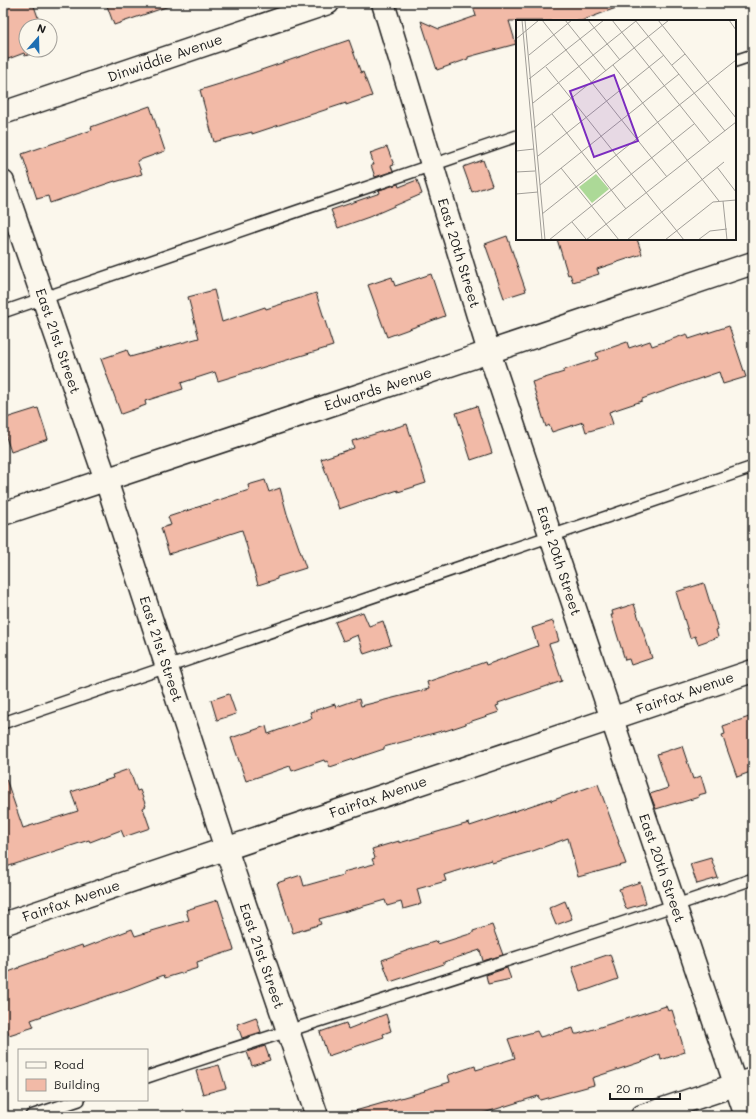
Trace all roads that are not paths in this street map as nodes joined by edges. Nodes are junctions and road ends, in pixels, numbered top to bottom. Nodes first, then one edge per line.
1 (328, 3) edge
2 (383, 3) edge
3 (753, 55) edge
4 (736, 61) edge
5 (3, 112) edge
6 (516, 136) edge
7 (432, 166) junction
8 (3, 182) edge
9 (753, 263) edge
10 (43, 298) junction
11 (3, 312) edge
12 (489, 352) junction
13 (753, 467) edge
14 (106, 480) junction
15 (3, 514) edge
16 (551, 537) junction
17 (166, 666) junction
18 (753, 670) edge
19 (611, 718) junction
20 (3, 722) edge
21 (226, 849) junction
22 (753, 879) edge
23 (675, 906) junction
24 (3, 924) edge
25 (288, 1030) junction
26 (148, 1077) edge
27 (744, 1082) edge
28 (76, 1101) edge
29 (31, 1116) edge
30 (317, 1116) edge
31 (642, 1116) edge
32 (746, 1116) edge

1 - 5 street, Dinwiddie Avenue
2 - 7 street, East 20th Street
3 - 4 lane
6 - 7 lane
7 - 10 lane
7 - 12 street, East 20th Street
8 - 10 street, East 21st Street
9 - 12 street, Edwards Avenue
10 - 11 lane
10 - 14 street, East 21st Street
12 - 14 street, Edwards Avenue
12 - 16 street, East 20th Street
13 - 16 lane
14 - 15 street, Edwards Avenue
14 - 17 street, East 21st Street
16 - 17 lane
16 - 19 street, East 20th Street
17 - 20 lane
17 - 21 street, East 21st Street
18 - 19 street, Fairfax Avenue
19 - 21 street, Fairfax Avenue
19 - 23 street, East 20th Street
21 - 24 street, Fairfax Avenue
21 - 25 street, East 21st Street
22 - 23 lane
23 - 25 lane
23 - 27 street, East 20th Street
25 - 26 lane
25 - 30 street, East 21st Street
27 - 31 street
27 - 32 street, East 20th Street
28 - 29 lane

